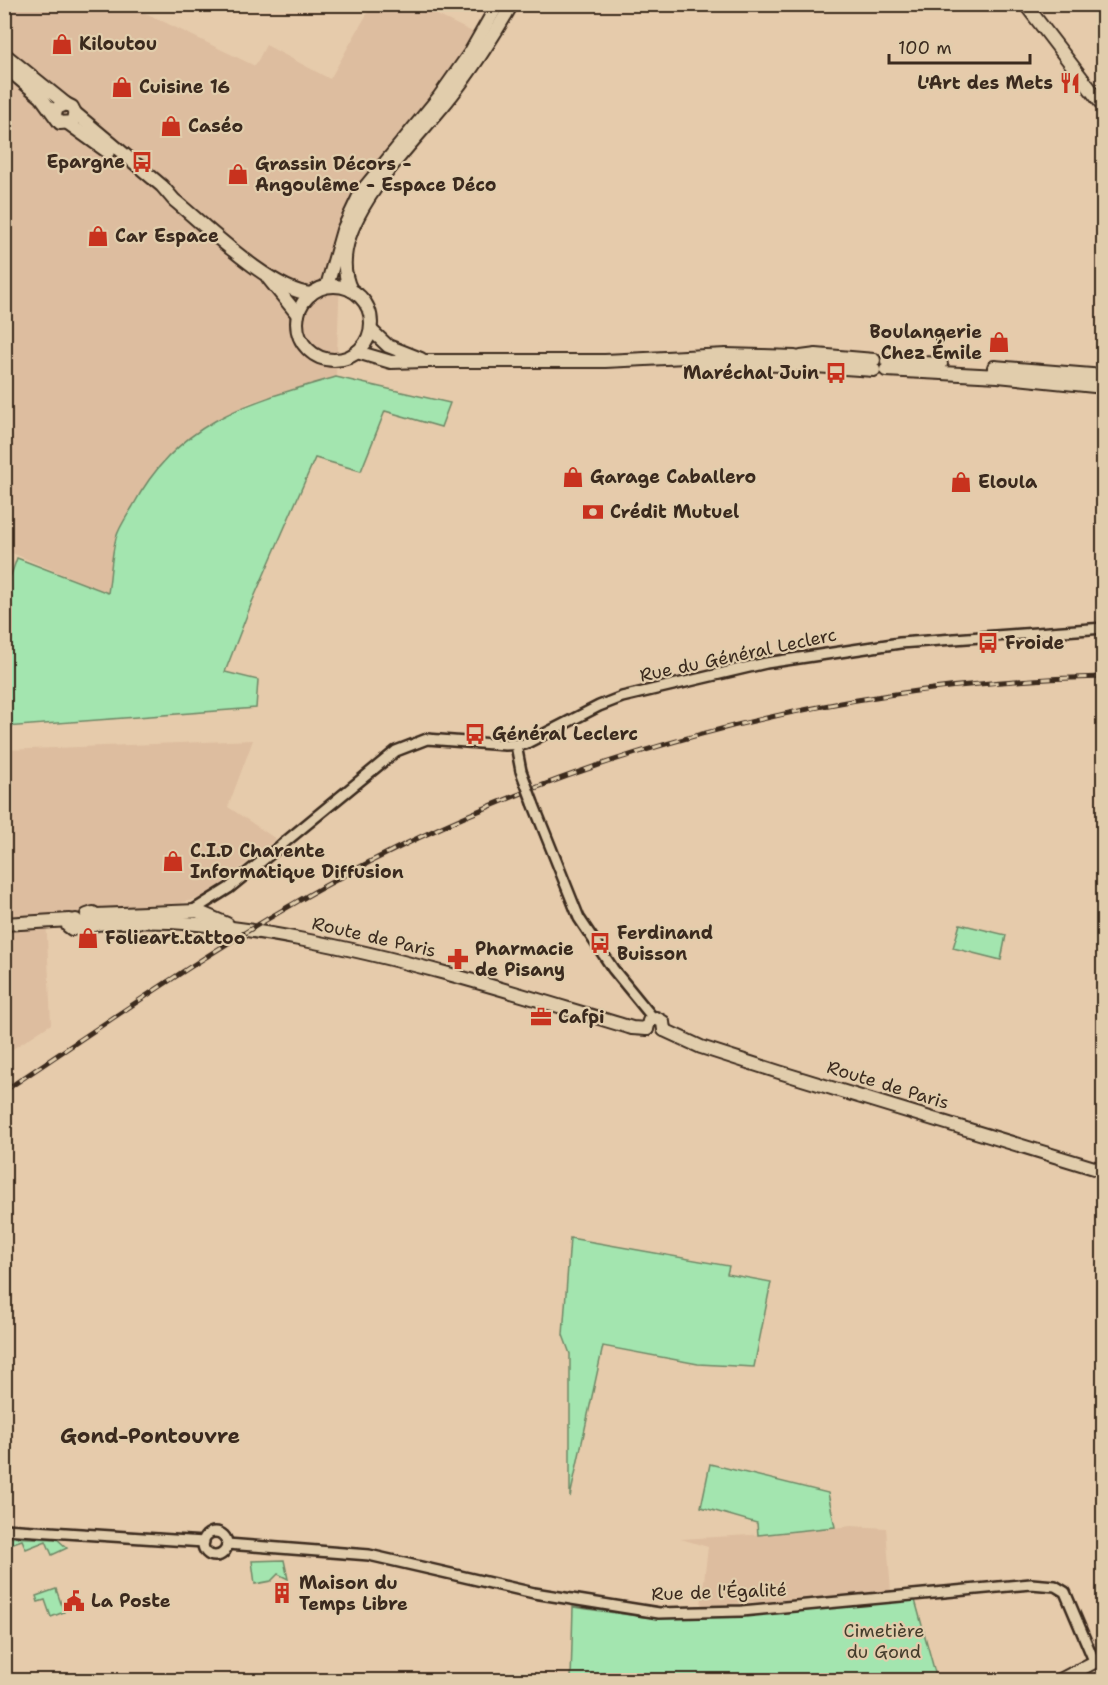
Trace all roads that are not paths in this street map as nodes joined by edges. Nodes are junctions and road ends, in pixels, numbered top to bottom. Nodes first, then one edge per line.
1 (498, 4) edge
2 (512, 4) edge
3 (1025, 4) edge
4 (4, 54) edge
5 (4, 66) edge
6 (1104, 107) edge
7 (70, 114) junction
8 (266, 274) junction
9 (327, 286) junction
10 (351, 290) junction
11 (311, 294) junction
12 (298, 315) junction
13 (370, 330) junction
14 (357, 352) junction
15 (425, 361) junction
16 (880, 365) junction
17 (1104, 376) edge
18 (1104, 387) edge
19 (1104, 628) edge
20 (516, 746) junction
21 (197, 910) junction
22 (82, 922) junction
23 (117, 922) junction
24 (4, 924) edge
25 (230, 926) junction
26 (4, 931) edge
27 (650, 1024) junction
28 (1104, 1171) edge
29 (4, 1529) edge
30 (204, 1542) junction
31 (227, 1544) junction
32 (1099, 1660) edge
33 (1060, 1680) edge

1 - 9 main road
2 - 10 main road
3 - 6 main road
4 - 7 main road
5 - 7 main road
7 - 8 main road
8 - 11 main road
8 - 12 main road
9 - 10 main road
9 - 11 main road
10 - 13 main road
11 - 12 main road
12 - 14 main road
13 - 14 main road
13 - 15 main road
14 - 15 main road
15 - 16 main road
16 - 17 main road
16 - 18 main road
19 - 20 street, Rue du Général Leclerc
20 - 21 street, Rue du Général Leclerc
20 - 27 street, bridge
21 - 22 main road, Route de Paris
21 - 23 street, Route de Paris
21 - 25 main road, Route de Paris
22 - 23 main road, Route de Paris
22 - 24 main road, Route de Paris
22 - 26 main road, Route de Paris
23 - 25 main road, Route de Paris
25 - 27 main road, Route de Paris
27 - 28 main road, Route de Paris
29 - 30 street
30 - 31 street
30 - 31 street
31 - 32 street, Rue de l'Égalité
32 - 33 main road

